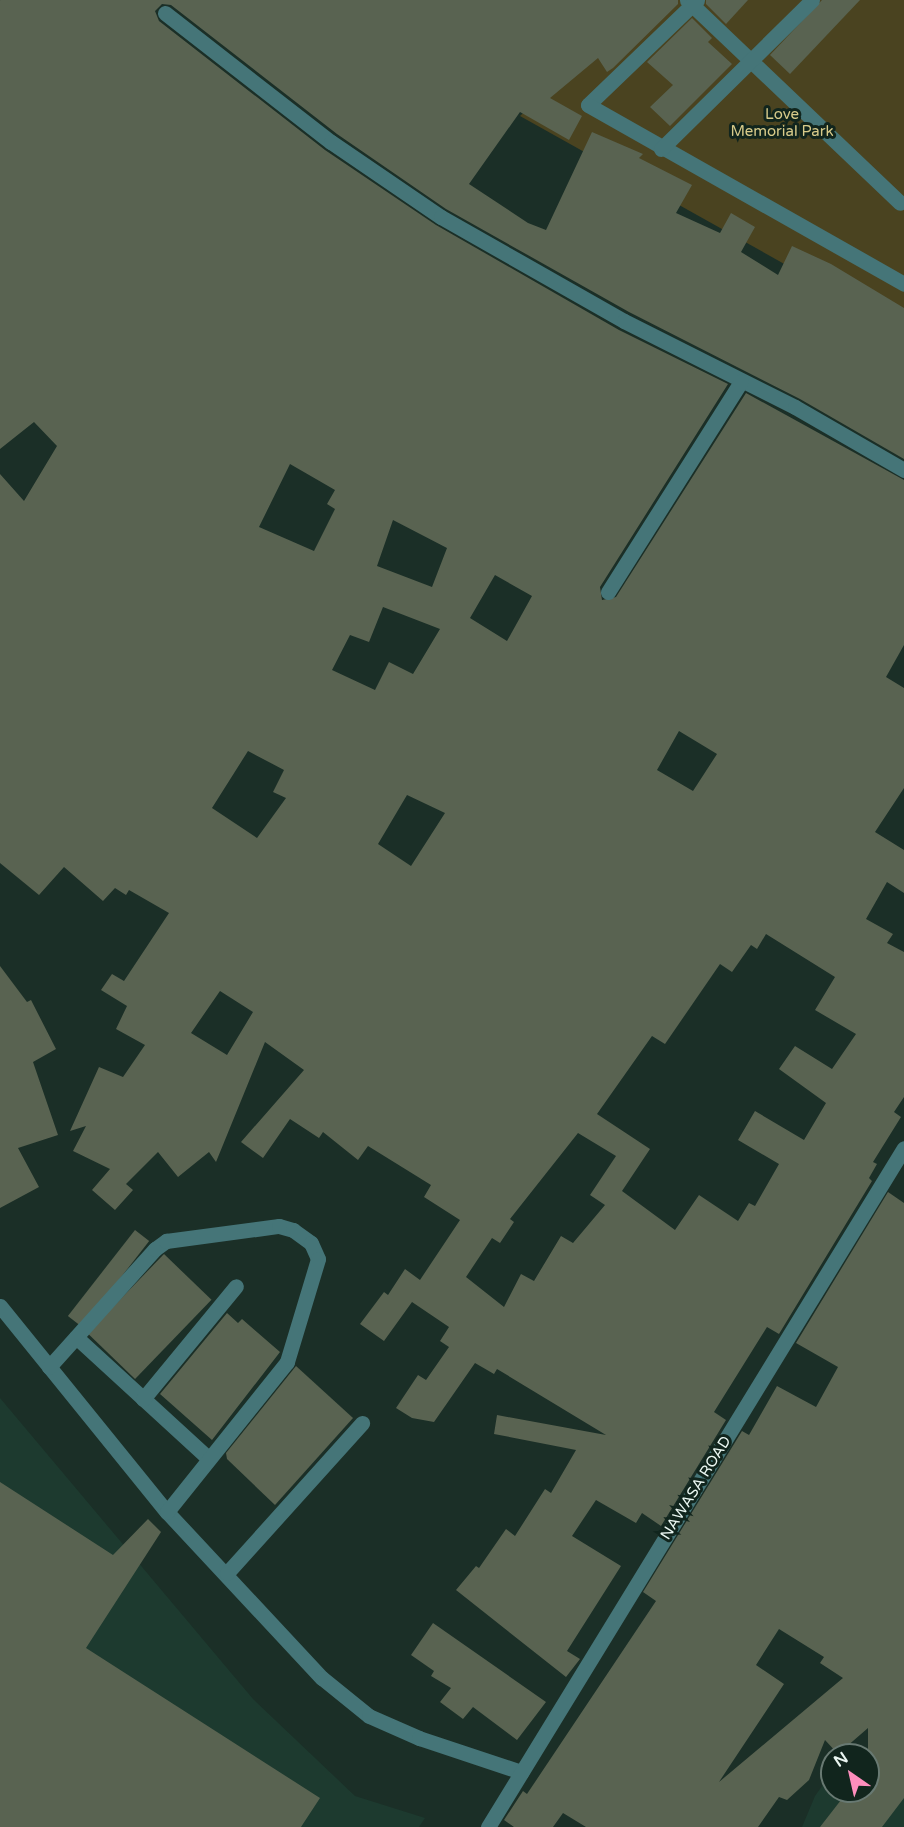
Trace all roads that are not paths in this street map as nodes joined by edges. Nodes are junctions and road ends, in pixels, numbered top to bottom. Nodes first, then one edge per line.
1 (812, 0) edge
2 (692, 2) edge
3 (165, 13) dead end
4 (752, 63) junction
5 (661, 149) junction
6 (900, 203) dead end
7 (904, 284) edge
8 (741, 382) junction
9 (904, 470) edge
10 (608, 592) dead end
11 (904, 1148) edge
12 (236, 1286) dead end
13 (0, 1306) edge
14 (76, 1337) junction
15 (49, 1367) junction
16 (144, 1399) junction
17 (362, 1423) dead end
18 (209, 1459) junction
19 (167, 1512) junction
20 (226, 1573) junction
21 (521, 1772) junction
22 (488, 1827) edge

1 - 4 street
2 - 4 street
2 - 5 street
3 - 8 street
4 - 5 street
4 - 6 street
5 - 7 street
8 - 9 street
8 - 10 street
11 - 21 street, NAWASA ROAD
12 - 16 street
13 - 15 street
14 - 15 street
14 - 16 street
14 - 18 street
15 - 19 street
16 - 18 street
17 - 20 street
18 - 19 street
19 - 20 street
20 - 21 street
21 - 22 street, NAWASA ROAD

